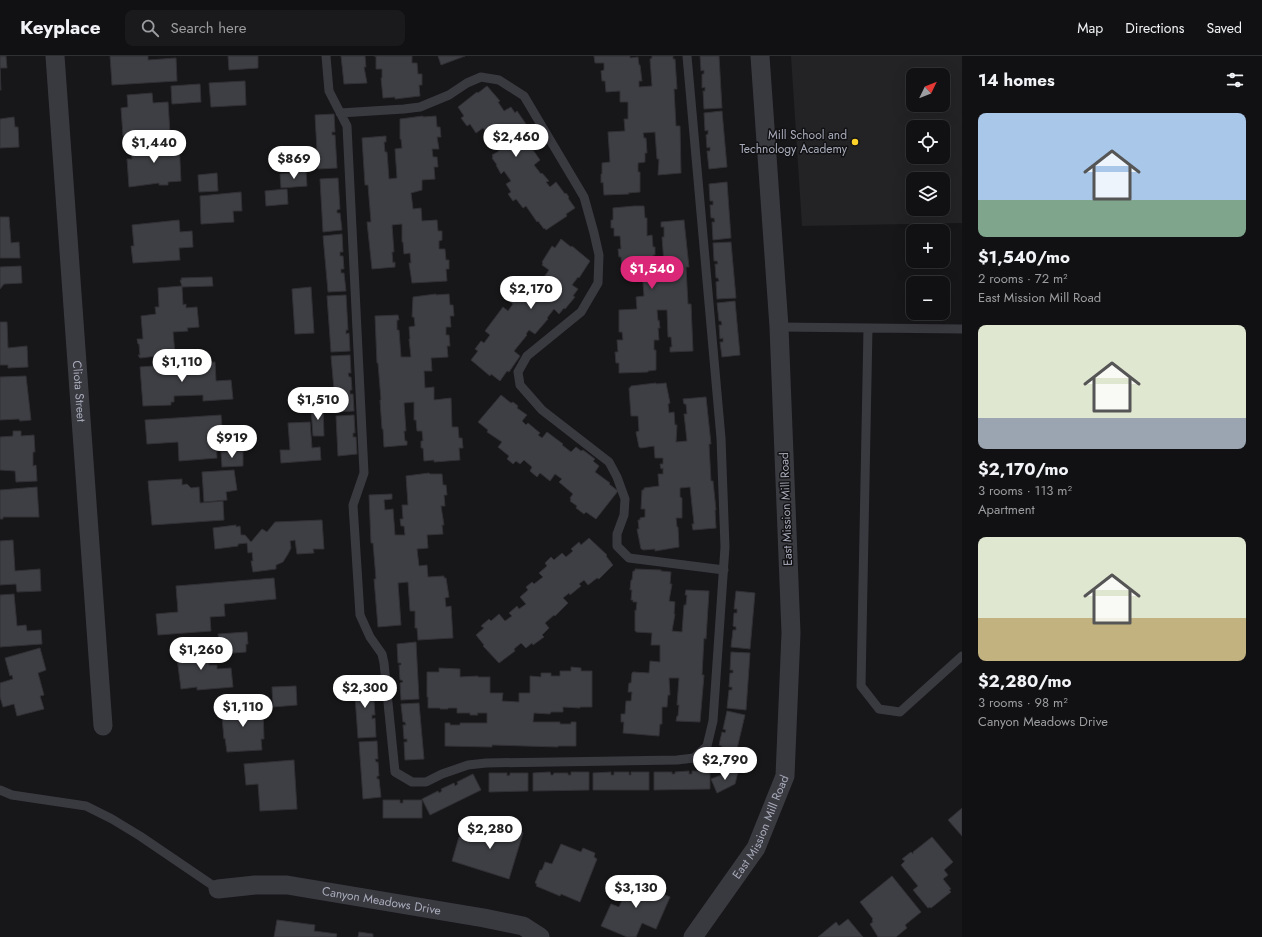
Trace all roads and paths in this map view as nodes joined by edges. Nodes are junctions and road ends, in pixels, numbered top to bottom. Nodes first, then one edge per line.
1 (55, 56) edge
2 (326, 56) edge
3 (687, 56) edge
4 (760, 56) edge
5 (340, 113) junction
6 (779, 328) junction
7 (868, 328) junction
8 (962, 329) edge
9 (724, 570) junction
10 (962, 656) edge
11 (103, 726) dead end
12 (0, 790) edge
13 (218, 889) joint
14 (540, 937) edge
15 (693, 937) edge

1 - 11 street, Cliota Street
2 - 5 lane
3 - 9 lane
4 - 6 street, East Mission Mill Road
5 - 9 lane
5 - 9 lane
6 - 7 lane
6 - 15 street, East Mission Mill Road
7 - 8 lane
7 - 10 lane
12 - 13 lane
13 - 14 street, Canyon Meadows Drive

